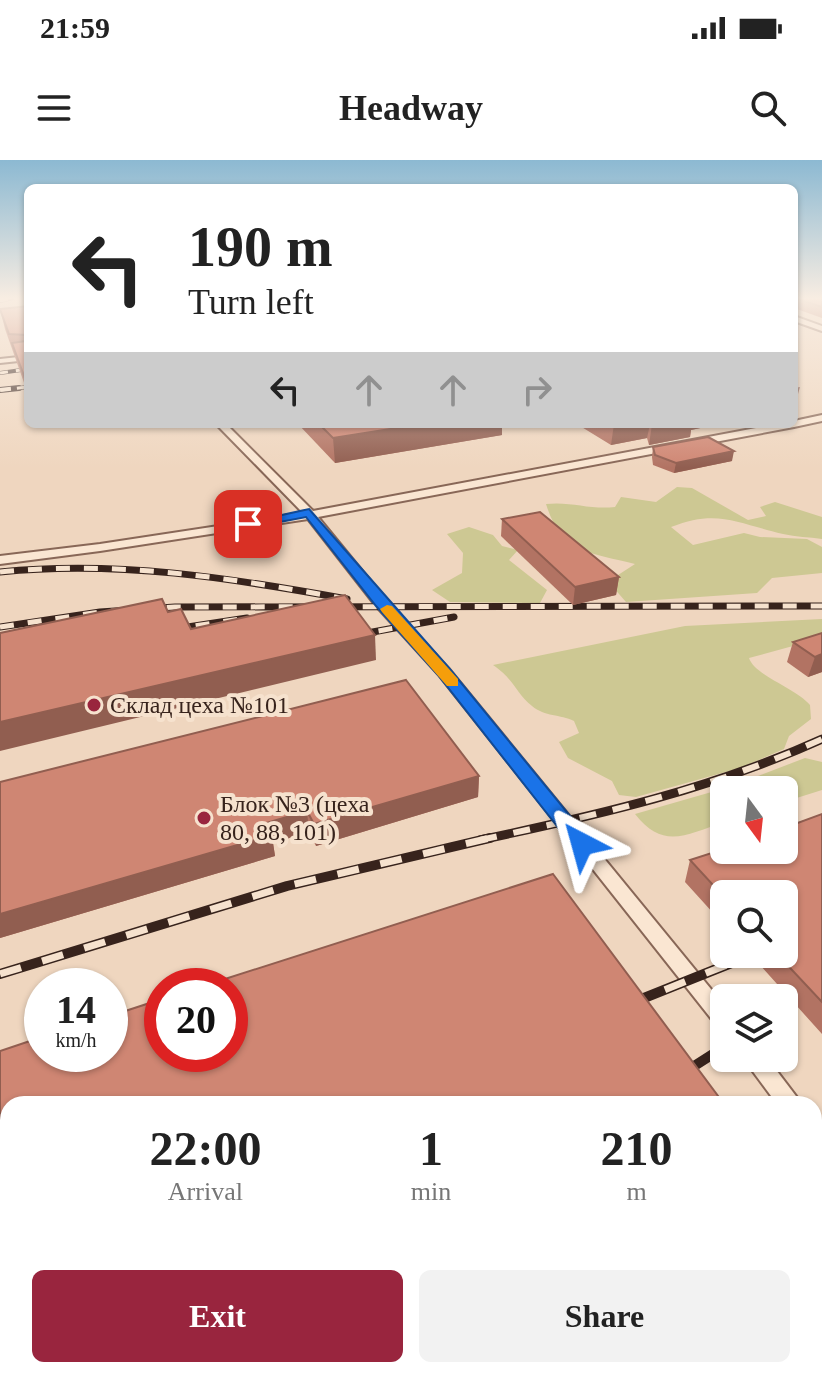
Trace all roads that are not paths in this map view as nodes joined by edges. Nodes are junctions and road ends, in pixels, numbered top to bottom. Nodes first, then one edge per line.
1 (24, 358) edge
2 (0, 361) edge
3 (822, 418) edge
4 (798, 423) edge
5 (225, 428) edge
6 (771, 428) edge
7 (309, 513) junction
8 (0, 560) edge
9 (710, 1003) edge
10 (765, 1072) edge
11 (785, 1096) edge

1 - 2 lane
3 - 4 lane
5 - 7 lane
6 - 7 lane
7 - 8 lane
7 - 9 lane
10 - 11 lane

